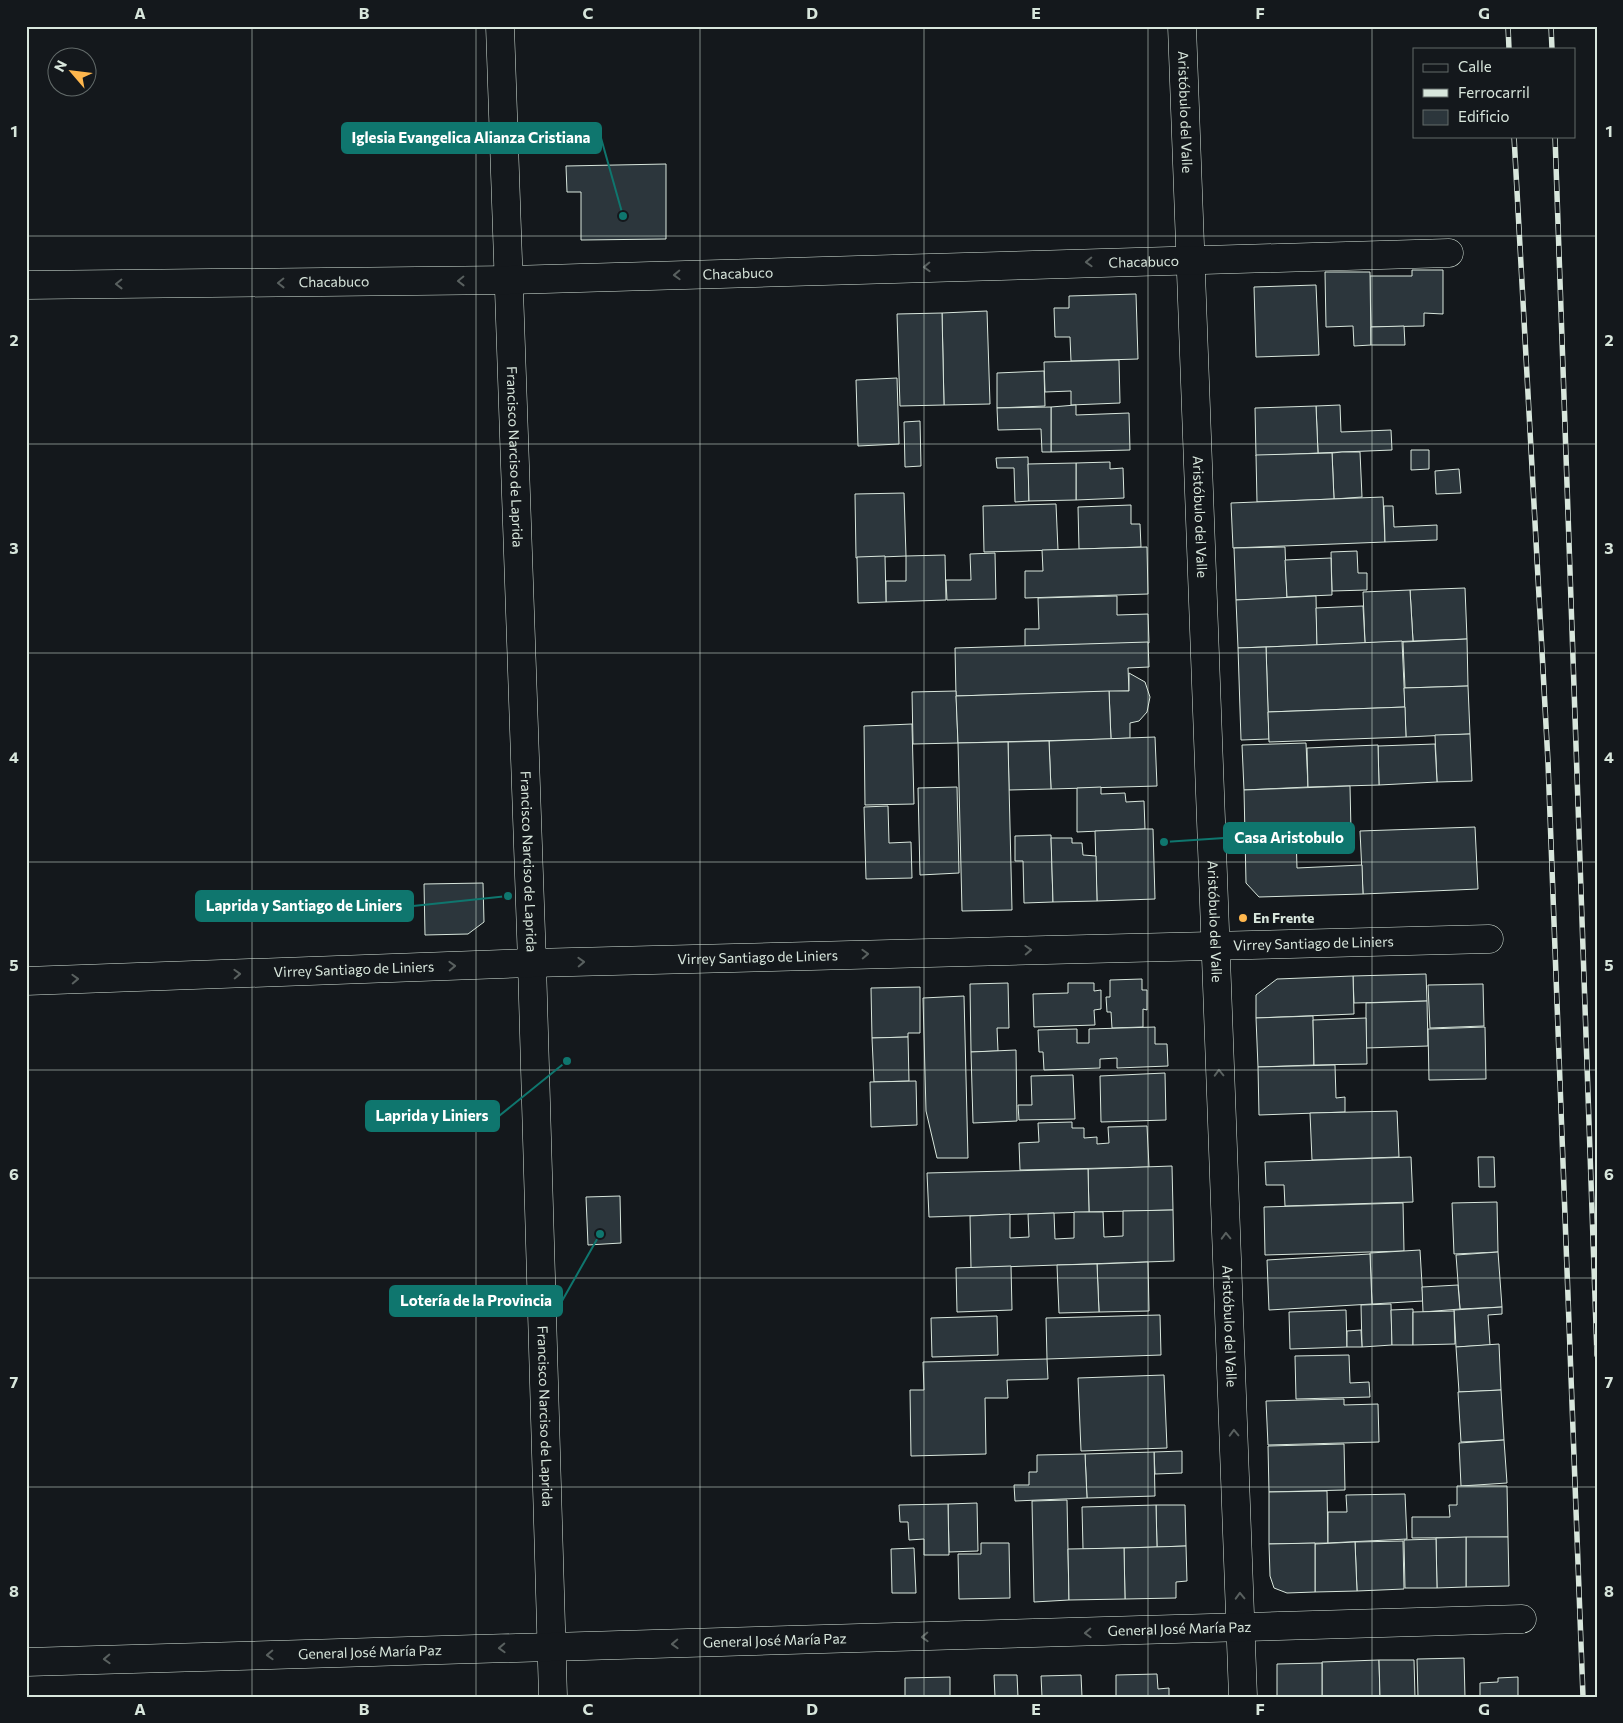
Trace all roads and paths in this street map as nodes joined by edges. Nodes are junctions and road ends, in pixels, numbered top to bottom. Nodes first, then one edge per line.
1 (500, 26) edge
2 (1182, 26) edge
3 (1449, 253) dead end
4 (1191, 259) junction
5 (510, 280) junction
6 (26, 285) edge
7 (1489, 939) dead end
8 (1214, 945) junction
9 (532, 963) junction
10 (26, 981) edge
11 (1522, 1619) dead end
12 (1241, 1628) junction
13 (551, 1647) junction
14 (26, 1662) edge
15 (553, 1697) edge
16 (1243, 1697) edge

1 - 5 street, Francisco Narciso de Laprida
2 - 4 street, Aristóbulo del Valle
3 - 4 street, Chacabuco
4 -> 5 street, Chacabuco
4 - 8 street, Aristóbulo del Valle
5 -> 6 street, Chacabuco
5 - 9 street, Francisco Narciso de Laprida
7 - 8 street, Virrey Santiago de Liniers
9 -> 8 street, Virrey Santiago de Liniers
12 -> 8 street, Aristóbulo del Valle
10 -> 9 street, Virrey Santiago de Liniers
9 - 13 street, Francisco Narciso de Laprida
11 - 12 street, General José María Paz
12 -> 13 street, General José María Paz
12 - 16 street, Aristóbulo del Valle
13 -> 14 street, General José María Paz
13 - 15 street, Francisco Narciso de Laprida

